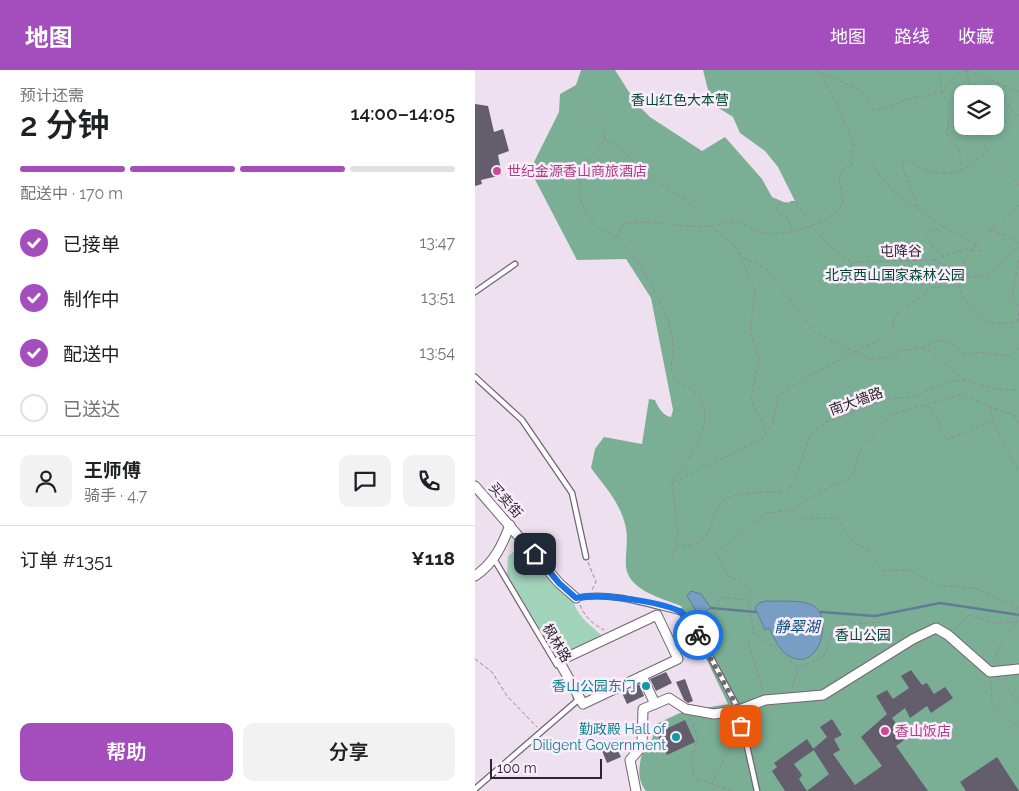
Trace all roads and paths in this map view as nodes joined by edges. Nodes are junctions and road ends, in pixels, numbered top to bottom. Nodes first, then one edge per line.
1 (815, 70) edge
2 (939, 70) edge
3 (967, 70) edge
4 (819, 72) junction
5 (984, 78) junction
6 (969, 85) edge
7 (942, 92) junction
8 (1019, 92) edge
9 (586, 110) dead end
10 (1019, 118) edge
11 (979, 135) edge
12 (605, 140) junction
13 (853, 143) junction
14 (988, 151) junction
15 (962, 170) junction
16 (1019, 185) edge
17 (1019, 206) edge
18 (916, 208) junction
19 (811, 225) junction
20 (710, 226) junction
21 (944, 227) junction
22 (989, 230) junction
23 (792, 231) junction
24 (617, 239) junction
25 (976, 244) junction
26 (1019, 244) edge
27 (737, 249) junction
28 (974, 249) junction
29 (981, 251) dead end
30 (943, 256) junction
31 (1019, 258) edge
32 (933, 260) junction
33 (852, 262) junction
34 (515, 264) dead end
35 (967, 277) junction
36 (848, 279) dead end
37 (475, 292) edge
38 (1019, 307) edge
39 (921, 348) junction
40 (1019, 348) edge
41 (852, 353) junction
42 (475, 377) edge
43 (963, 379) junction
44 (1019, 390) edge
45 (928, 404) junction
46 (990, 406) junction
47 (1013, 415) junction
48 (1019, 417) edge
49 (993, 422) junction
50 (1019, 423) edge
51 (767, 432) junction
52 (1019, 472) edge
53 (672, 482) junction
54 (475, 486) edge
55 (793, 510) junction
56 (510, 525) junction
57 (675, 546) junction
58 (586, 557) joint
59 (672, 557) dead end
60 (494, 559) junction
61 (475, 576) edge
62 (589, 595) junction
63 (576, 598) junction
64 (748, 600) junction
65 (693, 627) junction
66 (754, 632) junction
67 (949, 635) junction
68 (613, 637) junction
69 (913, 638) junction
70 (475, 659) edge
71 (798, 667) junction
72 (1019, 669) edge
73 (990, 672) junction
74 (641, 676) junction
75 (790, 696) junction
76 (765, 700) junction
77 (1019, 702) edge
78 (655, 704) junction
79 (686, 708) junction
80 (739, 710) junction
81 (1011, 722) dead end
82 (1019, 725) edge
83 (741, 726) junction
84 (538, 728) dead end
85 (712, 784) junction
86 (475, 789) edge
87 (636, 791) edge
88 (732, 791) edge
89 (757, 791) edge

1 - 4 path
2 - 7 path
3 - 5 path
3 - 6 path
3 - 7 path
4 - 7 path
4 - 13 path
5 - 8 path
5 - 10 path
7 - 15 path
9 - 12 path
11 - 14 path
12 - 20 path
12 - 24 path
13 - 18 path
13 - 19 path
14 - 15 path
14 - 16 path
15 - 18 path
17 - 22 path
18 - 21 path
19 - 23 path
19 - 23 path
19 - 33 path
20 - 23 path
20 - 24 path
20 - 27 path
21 - 25 path
21 - 30 path
22 - 25 path
22 - 26 path
24 - 53 path
25 - 28 path
26 - 35 path
27 - 41 path
27 - 51 path
28 - 29 path
28 - 30 path
28 - 35 path
30 - 32 path
31 - 38 path
32 - 33 path, 屯降谷
32 - 35 path, 屯降谷
33 - 36 path
34 - 37 lane
38 - 41 path
39 - 40 path
39 - 41 path
39 - 43 path
41 - 51 path
42 - 58 lane
43 - 44 path
43 - 57 path, 南大墙路
45 - 46 path
45 - 49 path
45 - 55 path
46 - 47 path
46 - 49 path
47 - 48 path
47 - 50 path
49 - 52 path
51 - 53 path
53 - 57 path
54 - 56 street, 买卖街
55 - 64 path
55 - 67 path
56 - 60 street
56 - 63 street, 买卖街
57 - 59 path
58 - 62 path
60 - 61 street
60 - 86 lane, 枫林路
62 - 63 lane
62 - 65 lane
63 - 68 path
64 - 65 path
64 - 66 path
65 - 80 lane
66 - 71 path
66 - 76 path
67 - 69 street
67 - 73 street
68 - 74 street
68 - 74 street
69 - 71 path
69 - 75 street
70 - 84 path
71 - 75 path
72 - 73 street
73 - 77 path
74 - 78 street
75 - 76 street
76 - 80 street
78 - 79 street
78 - 87 street
79 - 80 street
79 - 85 path
80 - 83 lane
81 - 82 path
83 - 85 path
83 - 89 lane
85 - 88 path

